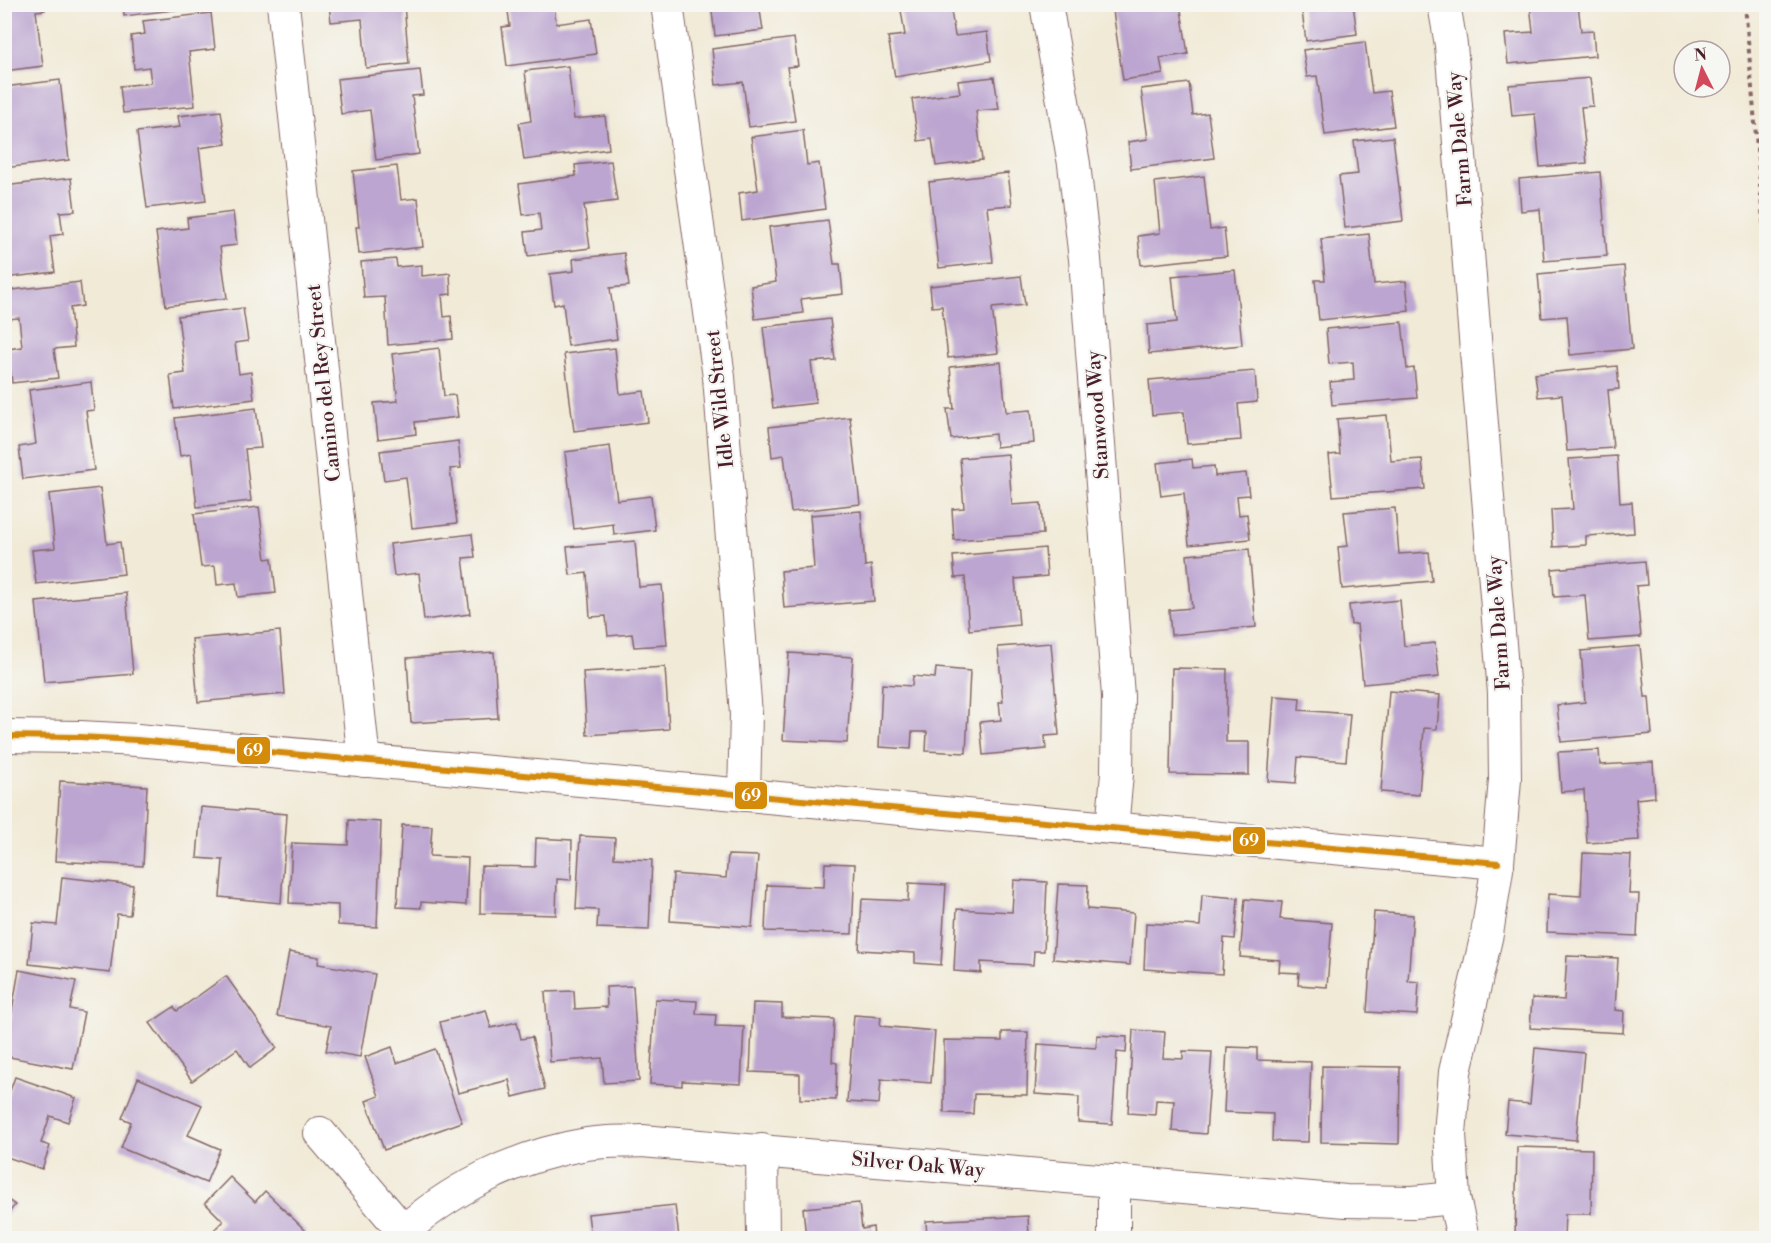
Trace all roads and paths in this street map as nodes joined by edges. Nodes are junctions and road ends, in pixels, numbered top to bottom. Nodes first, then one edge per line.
1 (283, 4) edge
2 (667, 4) edge
3 (1046, 4) edge
4 (1444, 4) edge
5 (1745, 4) edge
6 (1767, 256) edge
7 (4, 736) edge
8 (364, 761) junction
9 (744, 795) junction
10 (1112, 828) junction
11 (1498, 863) junction
12 (320, 1133) dead end
13 (762, 1150) junction
14 (1114, 1181) junction
15 (1455, 1198) junction
16 (400, 1235) edge
17 (763, 1239) edge
18 (1114, 1239) edge
19 (1463, 1239) edge

1 - 8 street, Camino del Rey Street
2 - 9 street, Idle Wild Street
3 - 10 street, Stanwood Way
4 - 11 street, Farm Dale Way
5 - 6 path
7 - 8 street
8 - 9 street
9 - 10 street
10 - 11 street
11 - 15 street, Farm Dale Way
12 - 16 street, Silver Oak Way
13 - 14 street, Silver Oak Way
13 - 16 street, Silver Oak Way
13 - 17 street
14 - 15 street, Silver Oak Way
14 - 18 street
15 - 19 street, Farm Dale Way

